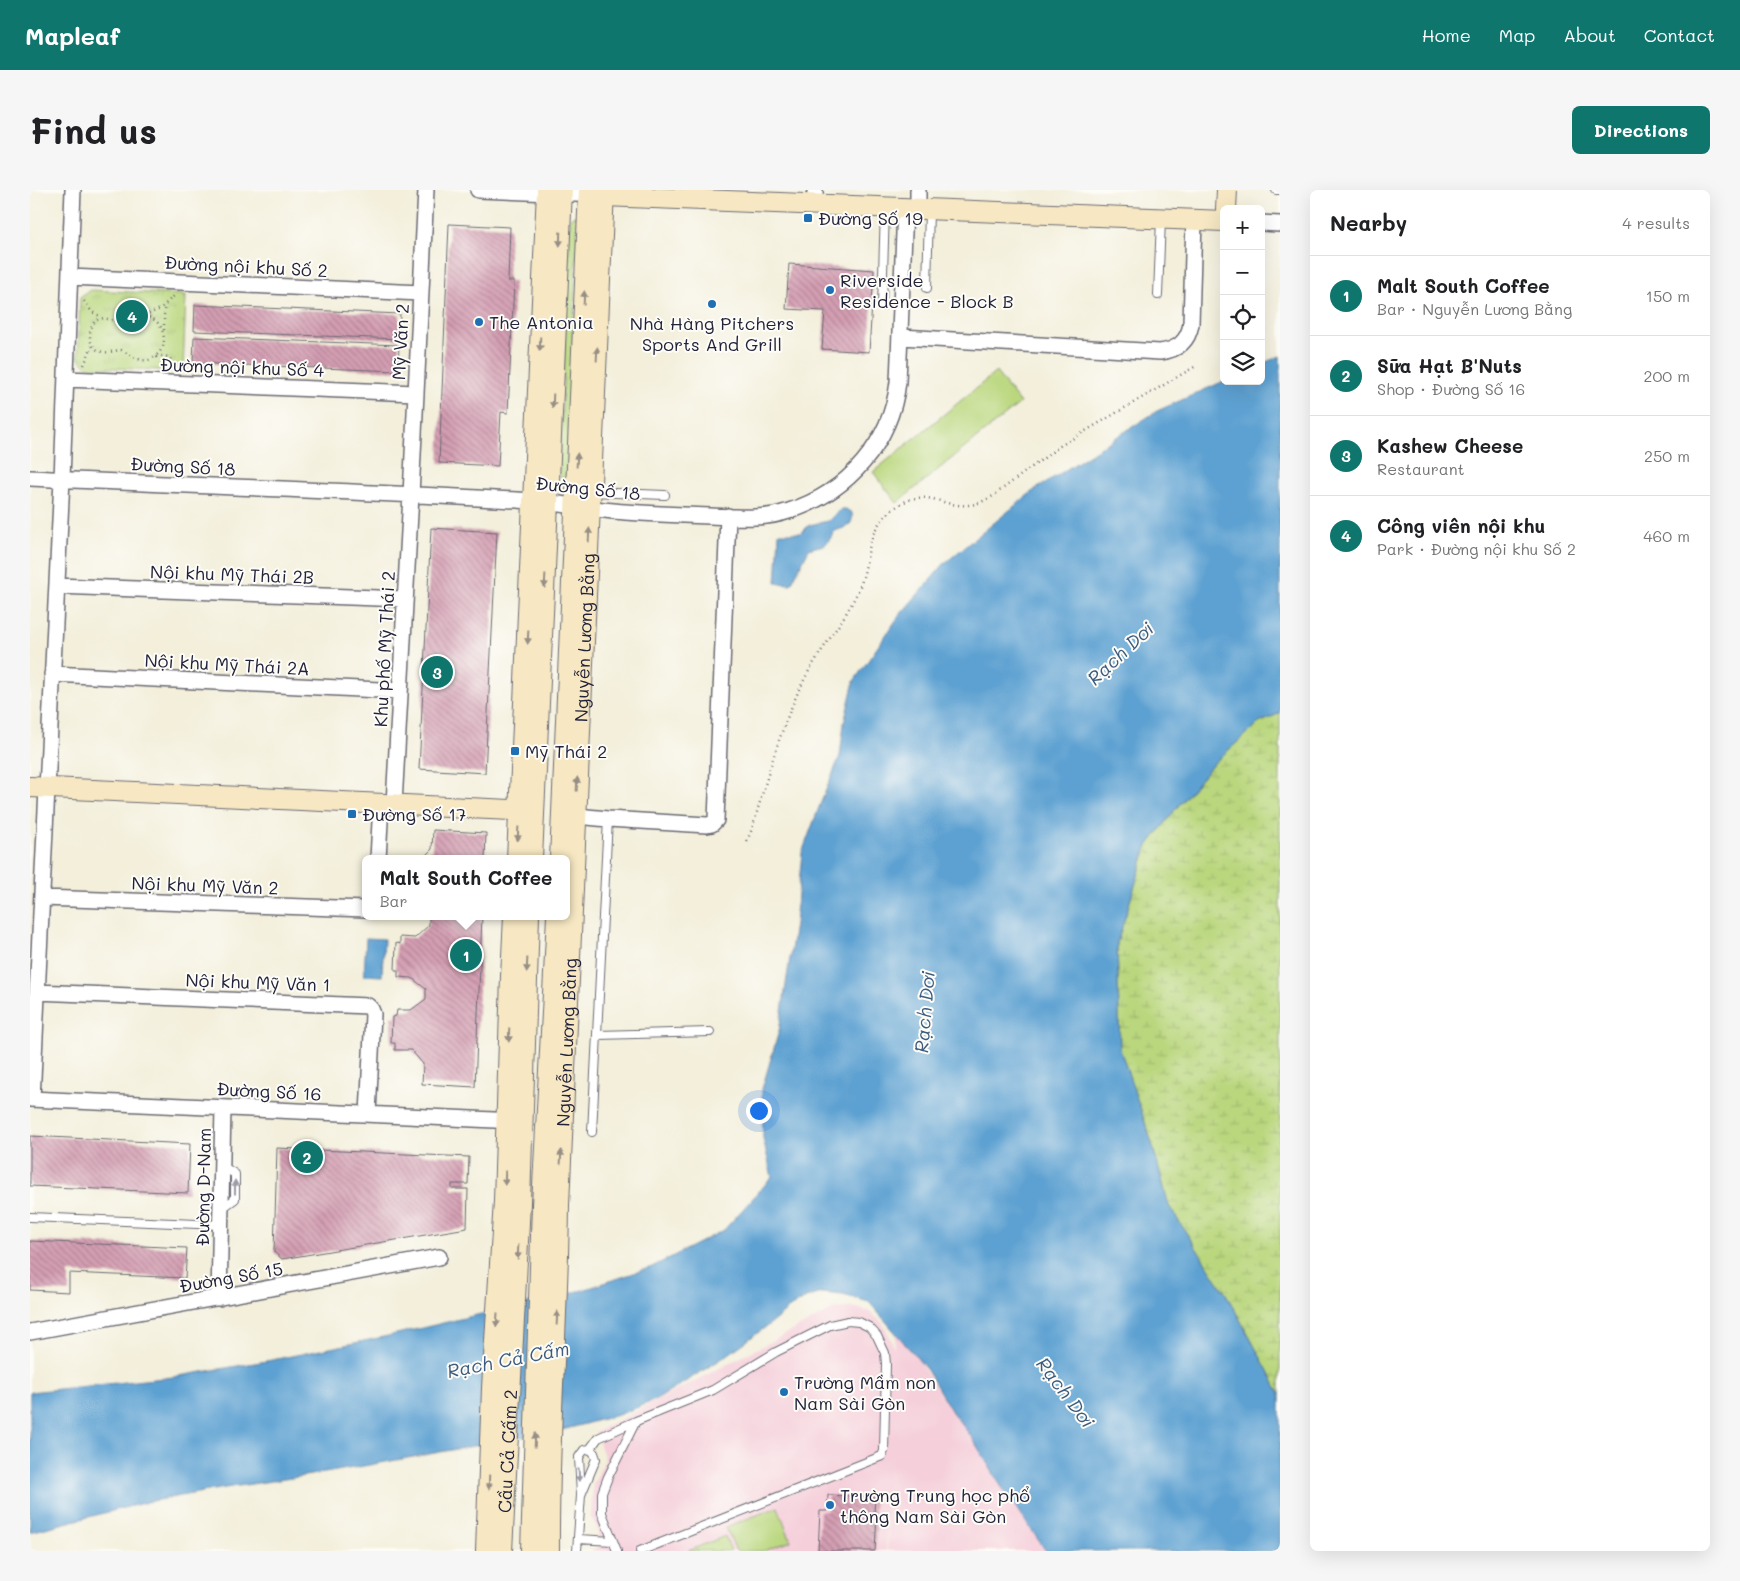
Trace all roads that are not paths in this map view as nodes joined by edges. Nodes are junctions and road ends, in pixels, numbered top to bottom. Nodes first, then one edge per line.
1 (73, 190) edge
2 (426, 190) edge
3 (478, 190) edge
4 (1227, 190) edge
5 (1276, 190) edge
6 (1280, 190) edge
7 (554, 192) edge
8 (596, 193) edge
9 (721, 195) edge
10 (815, 197) edge
11 (917, 204) edge
12 (1226, 205) edge
13 (885, 208) junction
14 (1161, 219) junction
15 (1194, 220) junction
16 (1220, 222) edge
17 (1265, 223) edge
18 (1280, 224) edge
19 (70, 277) junction
20 (926, 288) dead end
21 (421, 293) junction
22 (1158, 295) dead end
23 (882, 306) dead end
24 (901, 338) junction
25 (66, 379) junction
26 (416, 394) junction
27 (30, 478) edge
28 (62, 479) junction
29 (411, 495) junction
30 (666, 495) dead end
31 (542, 502) junction
32 (585, 502) junction
33 (728, 516) junction
34 (57, 586) junction
35 (405, 599) junction
36 (52, 674) junction
37 (400, 691) junction
38 (38, 787) edge
39 (387, 804) junction
40 (527, 811) junction
41 (569, 815) junction
42 (608, 819) junction
43 (379, 855) edge
44 (518, 855) edge
45 (532, 855) edge
46 (561, 855) edge
47 (567, 855) edge
48 (42, 898) junction
49 (362, 909) edge
50 (514, 920) edge
51 (529, 920) edge
52 (557, 920) edge
53 (564, 920) edge
54 (37, 992) junction
55 (710, 1032) dead end
56 (598, 1035) junction
57 (31, 1099) edge
58 (223, 1108) junction
59 (368, 1114) junction
60 (515, 1120) junction
61 (592, 1132) dead end
62 (551, 1205) junction
63 (30, 1217) edge
64 (221, 1226) junction
65 (439, 1257) dead end
66 (219, 1298) junction
67 (30, 1332) edge
68 (636, 1421) junction
69 (590, 1449) junction
70 (581, 1495) junction
71 (578, 1539) junction
72 (613, 1541) junction
73 (540, 1546) edge
74 (494, 1548) edge
75 (577, 1551) edge
76 (617, 1551) edge
77 (640, 1551) edge

1 - 19 street
2 - 21 street, Mỹ Văn 2
3 - 7 street
4 - 12 main road
5 - 6 lane
7 - 8 street
7 -> 31 main road
8 - 9 main road
32 -> 8 main road, Nguyễn Lương Bằng
9 - 10 main road
10 - 13 main road
11 - 13 main road
11 - 14 main road
11 - 20 lane
11 - 24 street, Đường Số 18
13 - 23 lane
14 - 15 main road
14 - 22 lane
15 - 16 main road
15 - 24 street
17 - 18 street
19 - 21 street, Đường nội khu Số 2
19 - 25 street
21 - 26 street, Mỹ Văn 2
24 - 33 street, Đường Số 18
25 - 26 street, Đường nội khu Số 4
25 - 28 street
26 - 29 street, Mỹ Văn 2
27 - 28 street, Đường Số 18
28 - 29 street, Đường Số 18
28 - 34 street
29 - 31 street, Đường Số 18
29 - 35 street, Khu phố Mỹ Thái 2
30 - 32 lane
31 - 32 street, Đường Số 18
31 -> 40 main road
32 - 33 street, Đường Số 18
41 -> 32 main road, Nguyễn Lương Bằng
33 - 42 street
34 - 35 street, Nội khu Mỹ Thái 2B
34 - 36 street
35 - 37 street, Khu phố Mỹ Thái 2
36 - 37 street, Nội khu Mỹ Thái 2A
36 - 38 street
37 - 39 street, Khu phố Mỹ Thái 2
38 - 39 main road
38 - 48 street
39 - 40 main road
39 - 43 street
40 - 41 main road
40 -> 44 main road
40 - 45 main road
41 - 42 street
41 - 46 main road, Nguyễn Lương Bằng
47 -> 41 main road, Nguyễn Lương Bằng
42 - 56 lane
48 - 49 street, Nội khu Mỹ Văn 2
48 - 54 street
50 -> 60 main road
51 -> 60 main road
52 - 62 main road, Nguyễn Lương Bằng
62 -> 53 main road, Nguyễn Lương Bằng
54 - 57 street
54 - 59 street, Nội khu Mỹ Văn 1
55 - 56 lane
56 - 61 lane
57 - 58 street, Đường Số 16
58 - 59 street, Đường Số 16
58 - 64 street, Đường D-Nam
59 - 60 street, Đường Số 16
60 -> 74 main road, Cầu Cả Cấm 2
73 -> 62 main road, Cầu Cả Cấm 2
63 - 64 lane
64 - 66 street, Đường D-Nam
65 - 66 street, Đường Số 15
66 - 67 street, Đường Số 15
68 - 69 lane
68 - 72 lane
68 - 77 lane
69 - 70 lane
69 -> 70 lane
70 - 71 lane
71 - 72 lane
71 - 75 lane
72 - 76 lane

